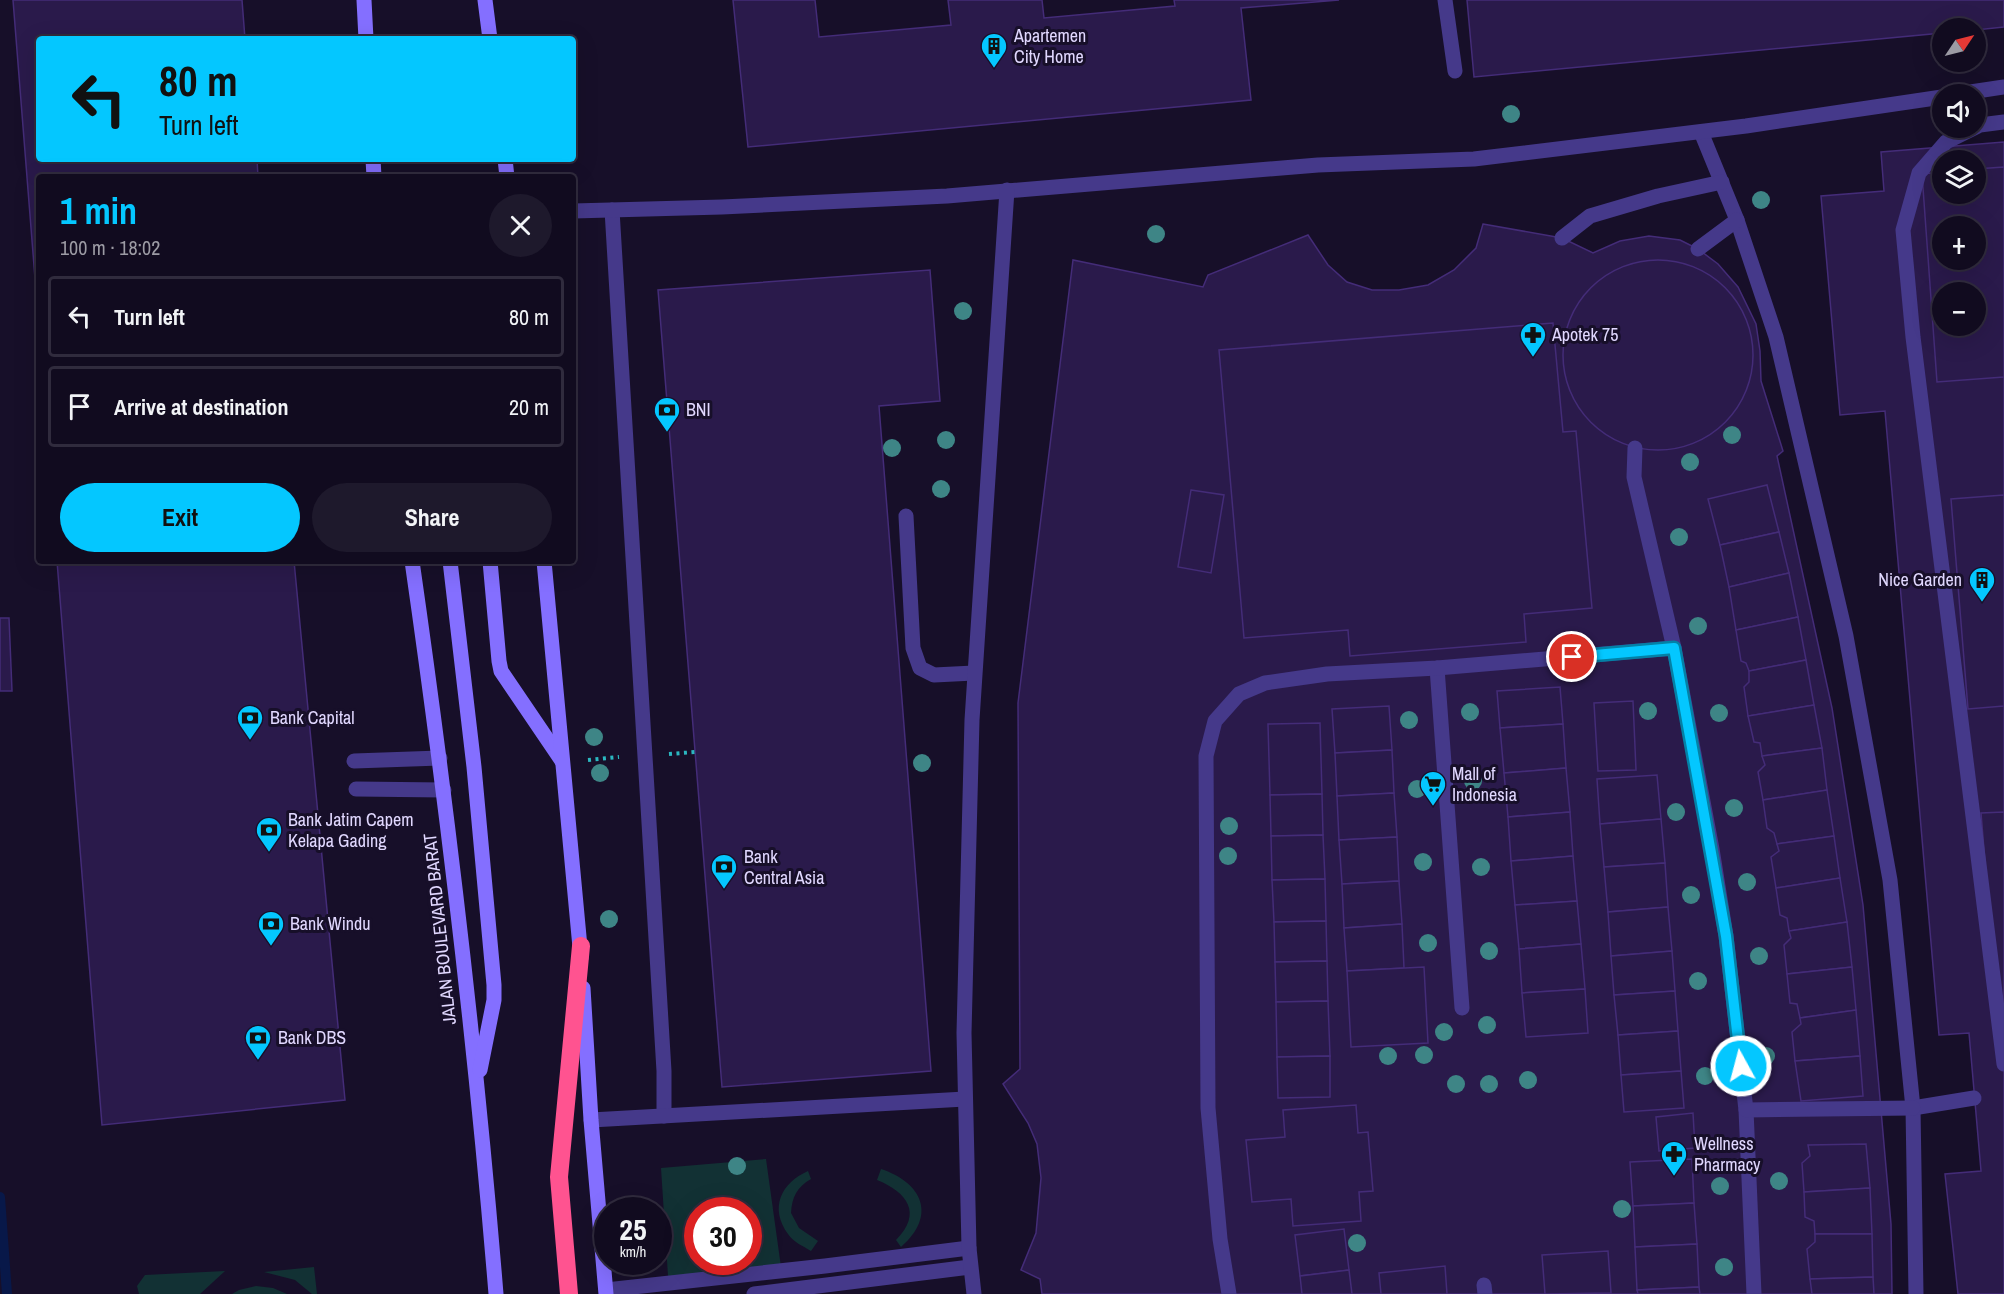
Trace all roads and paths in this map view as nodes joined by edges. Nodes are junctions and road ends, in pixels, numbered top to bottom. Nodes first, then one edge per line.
1 (364, 0) edge
2 (485, 0) edge
3 (1445, 0) edge
4 (366, 36) edge
5 (490, 36) edge
6 (1455, 71) dead end
7 (2004, 87) edge
8 (1986, 90) edge
9 (1932, 98) edge
10 (2004, 122) edge
11 (1701, 132) junction
12 (1722, 183) junction
13 (1007, 190) junction
14 (612, 210) junction
15 (576, 211) edge
16 (1737, 220) junction
17 (1562, 238) dead end
18 (1698, 249) dead end
19 (1635, 448) dead end
20 (906, 516) dead end
21 (412, 564) edge
22 (450, 564) edge
23 (490, 564) edge
24 (544, 564) edge
25 (1674, 648) junction
26 (1437, 668) junction
27 (974, 673) junction
28 (440, 758) junction
29 (614, 758) dead end
30 (595, 760) dead end
31 (354, 761) dead end
32 (563, 763) junction
33 (356, 789) dead end
34 (444, 790) junction
35 (581, 946) junction
36 (1462, 1008) dead end
37 (2004, 1064) edge
38 (477, 1088) junction
39 (1974, 1098) dead end
40 (965, 1099) junction
41 (1914, 1108) junction
42 (1746, 1110) junction
43 (664, 1116) junction
44 (591, 1120) junction
45 (969, 1248) junction
46 (970, 1267) junction
47 (606, 1292) edge
48 (496, 1294) edge
49 (569, 1294) edge
50 (754, 1294) edge
51 (974, 1294) edge
52 (1229, 1294) edge
53 (1754, 1294) edge
54 (1916, 1294) edge

1 - 4 main road
2 - 5 main road
3 - 6 street
7 - 8 street
9 - 11 street
10 - 37 street
11 - 12 street
11 - 13 street
12 - 16 street
12 - 17 street
13 - 14 street
13 - 27 street
14 - 15 street
14 - 43 street
16 - 18 street
16 - 41 street
19 - 25 street
20 - 27 street
21 - 28 main road, JALAN BOULEVARD BARAT
22 - 38 main road
23 - 32 main road
24 - 32 main road
25 - 26 street
25 - 42 street
26 - 36 street
26 - 52 street
27 - 40 street
28 - 31 street
28 - 34 main road, JALAN BOULEVARD BARAT
29 - 30 path
32 - 35 main road
33 - 34 street
34 - 38 main road, JALAN BOULEVARD BARAT
35 - 44 main road
35 - 49 highway
38 - 48 main road, JALAN BOULEVARD BARAT
39 - 41 street
40 - 43 street
40 - 45 street
41 - 42 street
41 - 54 street
42 - 53 street
43 - 44 street
44 - 47 main road
45 - 46 street
45 - 47 street
46 - 50 street
46 - 51 street

